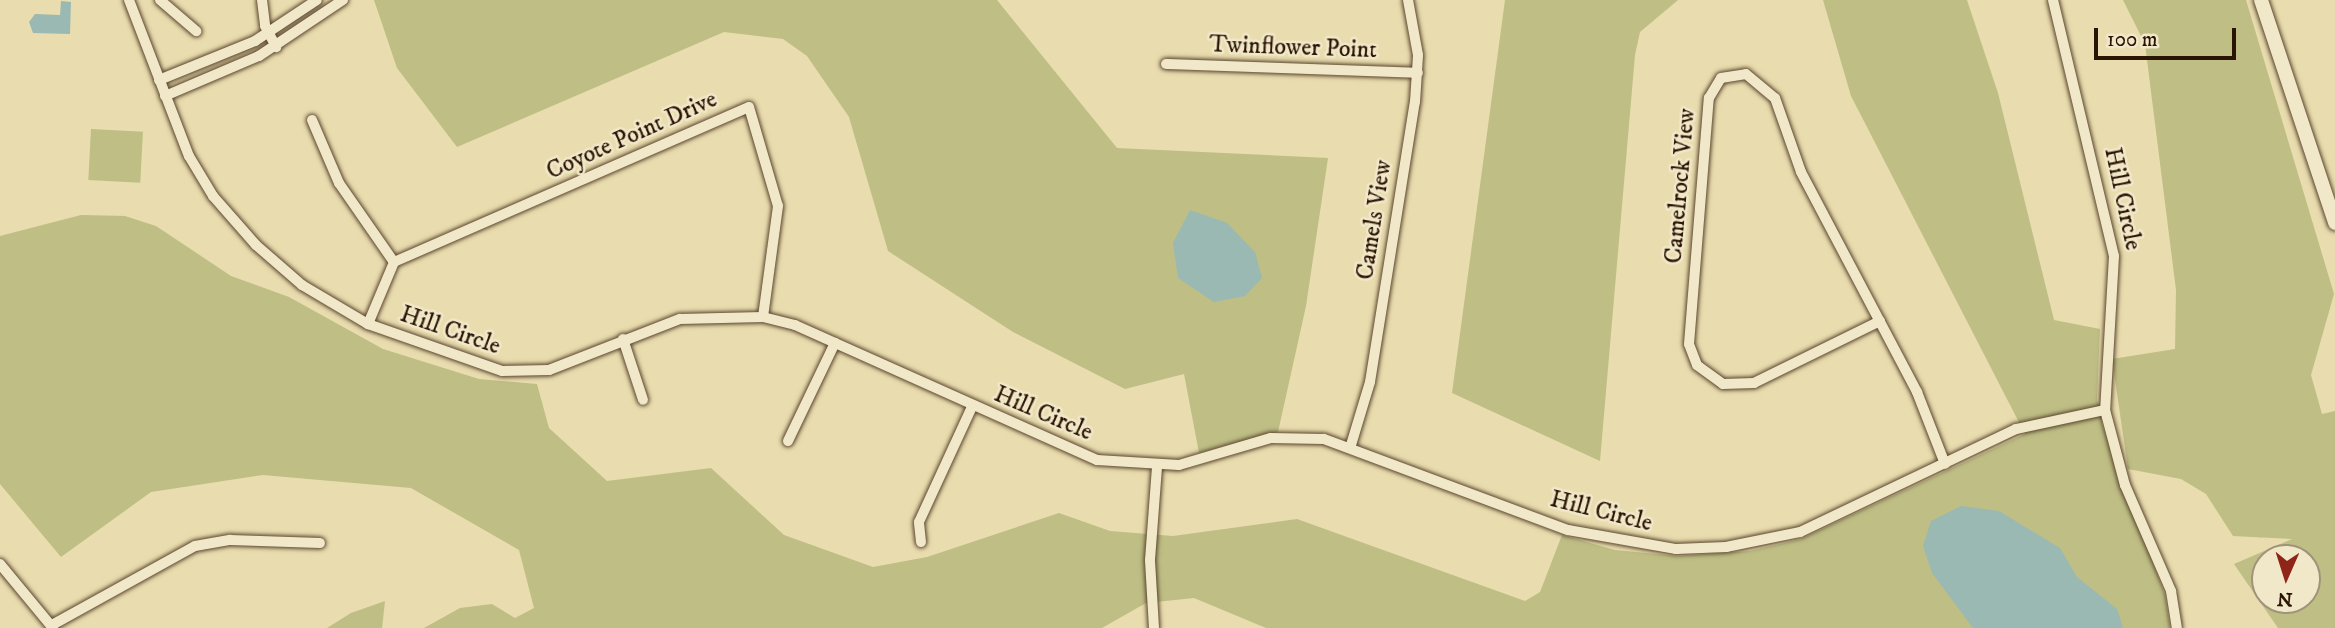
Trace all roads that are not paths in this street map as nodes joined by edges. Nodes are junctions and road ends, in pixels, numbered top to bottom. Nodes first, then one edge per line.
1 (129, 0) edge
2 (160, 0) edge
3 (262, 0) edge
4 (317, 0) edge
5 (343, 0) edge
6 (1408, 0) edge
7 (2053, 0) edge
8 (2261, 0) edge
9 (196, 31) dead end
10 (269, 33) junction
11 (276, 47) junction
12 (1166, 64) dead end
13 (1418, 73) junction
14 (159, 80) junction
15 (165, 96) junction
16 (312, 120) dead end
17 (2335, 223) edge
18 (394, 262) junction
19 (763, 317) junction
20 (1880, 321) junction
21 (368, 324) junction
22 (623, 339) junction
23 (835, 343) junction
24 (642, 400) dead end
25 (972, 407) junction
26 (2105, 410) junction
27 (788, 441) dead end
28 (1351, 445) junction
29 (1945, 464) junction
30 (1157, 467) junction
31 (921, 542) dead end
32 (320, 543) dead end
33 (0, 564) edge
34 (52, 627) edge
35 (1154, 628) edge
36 (2177, 628) edge

1 - 14 street, Hill Circle
2 - 9 street
3 - 10 street
4 - 10 street
5 - 11 street
6 - 13 street, Camels View
7 - 26 street, Hill Circle
8 - 17 main road
10 - 11 street
10 - 14 street
11 - 15 street
12 - 13 street, Twinflower Point
13 - 28 street, Camels View
14 - 15 street, Hill Circle
15 - 21 street, Hill Circle
16 - 18 street
18 - 19 street, Coyote Point Drive
18 - 21 street
19 - 22 street, Hill Circle
19 - 23 street, Hill Circle
20 - 20 street, Camelrock View
20 - 29 street, Camelrock View
21 - 22 street, Hill Circle
22 - 24 street
23 - 25 street, Hill Circle
23 - 27 street
25 - 30 street, Hill Circle
25 - 31 street
26 - 29 street, Hill Circle
26 - 36 street, Hill Circle
28 - 29 street, Hill Circle
28 - 30 street, Hill Circle
30 - 35 street
32 - 34 street
33 - 34 street

